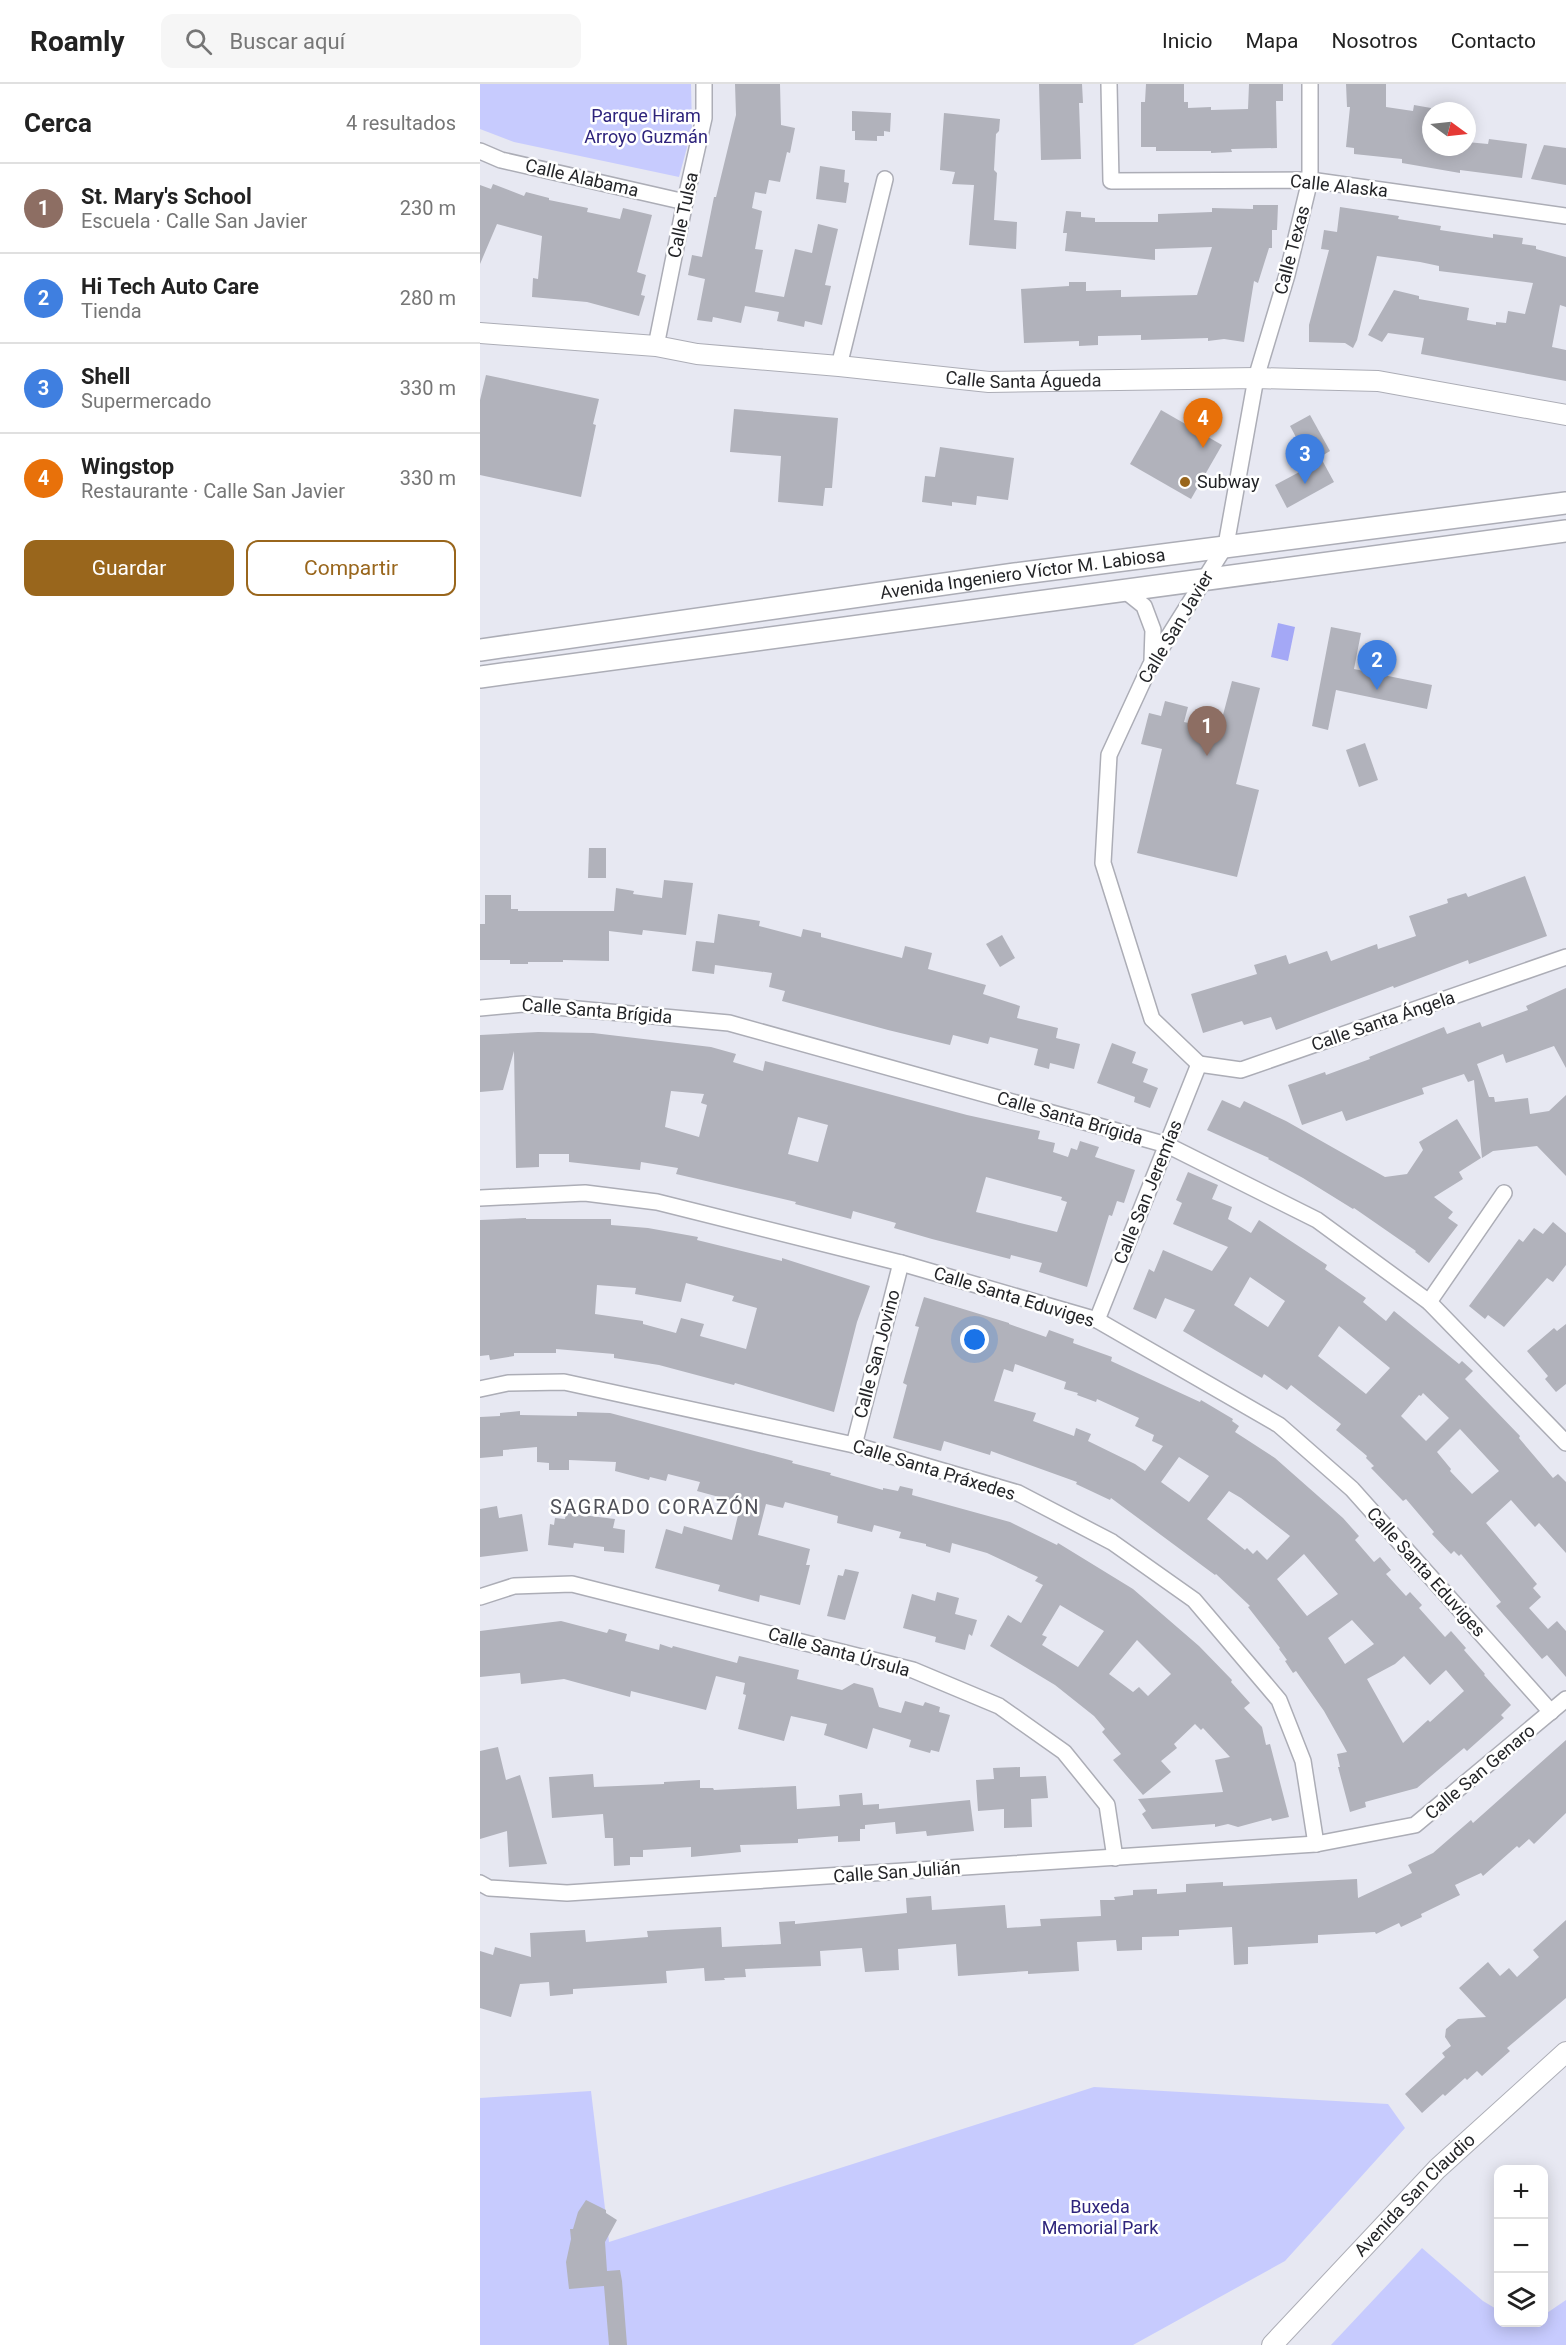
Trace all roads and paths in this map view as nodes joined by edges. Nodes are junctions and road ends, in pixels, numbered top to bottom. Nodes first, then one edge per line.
1 (704, 84) edge
2 (1109, 84) edge
3 (1310, 84) edge
4 (480, 151) edge
5 (885, 179) dead end
6 (1310, 180) junction
7 (685, 202) junction
8 (1566, 216) edge
9 (480, 333) edge
10 (656, 346) junction
11 (839, 366) junction
12 (1256, 378) junction
13 (1566, 415) edge
14 (1566, 503) edge
15 (1566, 531) edge
16 (1226, 545) junction
17 (1204, 580) junction
18 (1124, 590) junction
19 (480, 650) edge
20 (1152, 662) junction
21 (480, 677) edge
22 (1566, 957) edge
23 (480, 1008) edge
24 (1199, 1064) junction
25 (1167, 1145) junction
26 (1504, 1193) dead end
27 (480, 1198) edge
28 (901, 1263) junction
29 (1429, 1302) junction
30 (1097, 1320) junction
31 (480, 1389) edge
32 (1564, 1435) edge
33 (854, 1445) junction
34 (480, 1597) edge
35 (1566, 1699) edge
36 (1551, 1712) junction
37 (1316, 1844) junction
38 (1115, 1858) junction
39 (480, 1883) edge
40 (1566, 2052) edge
41 (1272, 2345) edge

1 - 7 street, Calle Tulsa
2 - 6 street, Calle Alaska
3 - 6 street, Calle Texas
4 - 7 street, Calle Alabama
5 - 11 street
6 - 8 street, Calle Alaska
6 - 12 street, Calle Texas
7 - 10 street, Calle Tulsa
9 - 10 street, Calle Santa Águeda
10 - 11 street, Calle Santa Águeda
11 - 12 street, Calle Santa Águeda
12 - 13 street, Calle Santa Águeda
12 - 16 street, Calle San Javier
14 - 16 main road, Avenida Ingeniero Víctor M. Labiosa
15 - 17 main road, Avenida Ingeniero Víctor M. Labiosa
16 - 17 street, Calle San Javier
16 - 19 main road, Avenida Ingeniero Víctor M. Labiosa
17 - 18 main road, Avenida Ingeniero Víctor M. Labiosa
17 - 20 street, Calle San Javier
18 - 20 street
18 - 21 main road, Avenida Ingeniero Víctor M. Labiosa
20 - 24 street, Calle San Javier
22 - 24 street, Calle Santa Ángela
23 - 25 street, Calle Santa Brígida
24 - 25 street, Calle San Jeremías
25 - 29 street, Calle Santa Brígida
25 - 30 street, Calle San Jeremías
26 - 29 street
27 - 28 street, Calle Santa Eduviges
28 - 30 street, Calle Santa Eduviges
28 - 33 street, Calle San Jovino
29 - 32 street, Calle Santa Brígida
30 - 36 street, Calle Santa Eduviges
31 - 33 street, Calle Santa Práxedes
33 - 37 street, Calle Santa Práxedes
34 - 38 street, Calle Santa Úrsula
35 - 36 street, Calle San Genaro
36 - 37 street, Calle San Genaro
37 - 38 street, Calle San Julián
38 - 39 street, Calle San Julián
40 - 41 street, Avenida San Claudio

